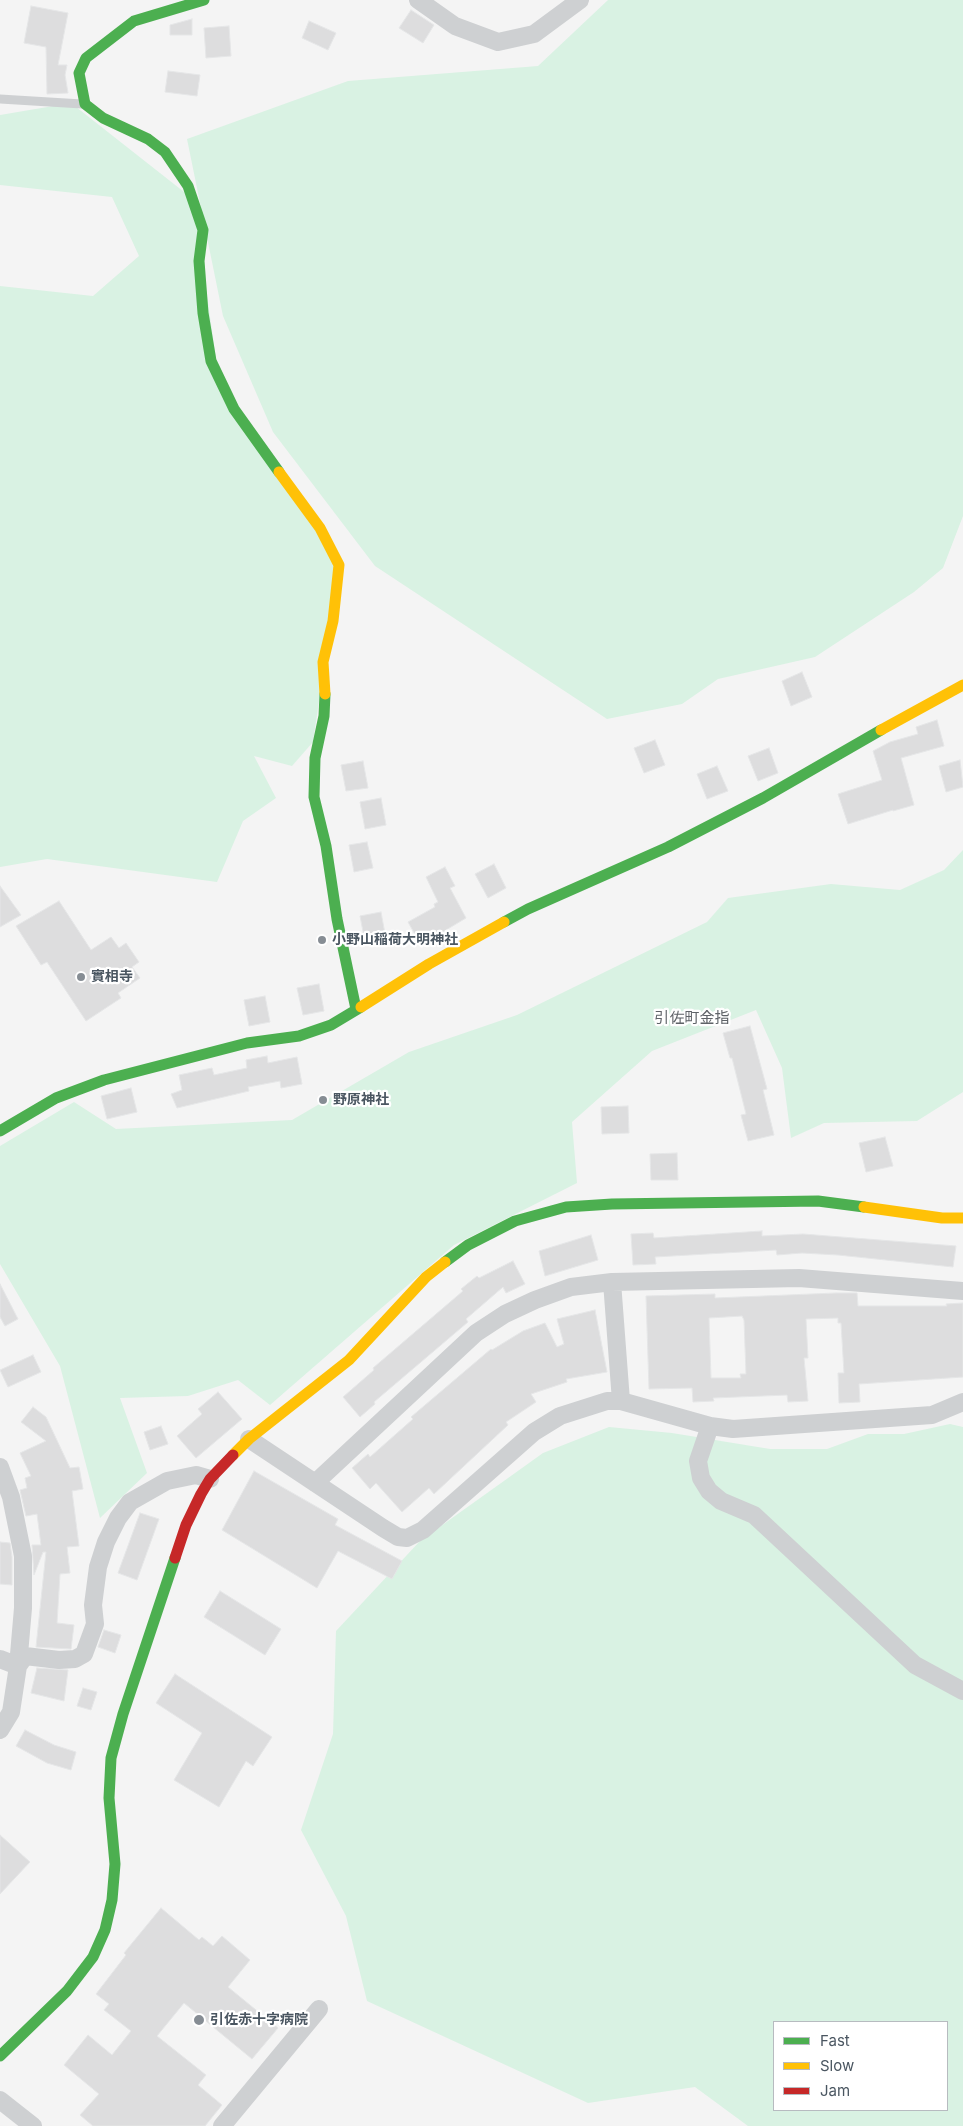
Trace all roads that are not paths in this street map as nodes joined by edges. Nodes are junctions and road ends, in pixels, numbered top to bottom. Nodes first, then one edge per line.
1 (204, 0) edge
2 (418, 0) edge
3 (580, 0) edge
4 (0, 99) edge
5 (85, 104) junction
6 (963, 685) edge
7 (356, 1009) junction
8 (0, 1131) edge
9 (963, 1218) edge
10 (612, 1282) junction
11 (963, 1291) edge
12 (621, 1401) junction
13 (963, 1402) edge
14 (710, 1426) junction
15 (249, 1439) junction
16 (0, 1467) edge
17 (210, 1479) junction
18 (315, 1483) junction
19 (0, 1659) edge
20 (18, 1666) junction
21 (963, 1692) edge
22 (0, 1730) edge
23 (319, 2010) dead end
24 (0, 2056) edge
25 (0, 2100) edge
26 (33, 2126) edge
27 (222, 2126) edge

1 - 5 street
2 - 3 street
4 - 5 lane
5 - 7 street
6 - 7 street
7 - 8 street
9 - 15 street
10 - 11 street
10 - 12 street
10 - 18 street
12 - 14 street
12 - 18 street
13 - 14 street
14 - 21 street
15 - 17 street
15 - 18 street
16 - 20 street
17 - 20 street
17 - 24 street
19 - 20 street
20 - 22 street
23 - 27 street
25 - 26 street

